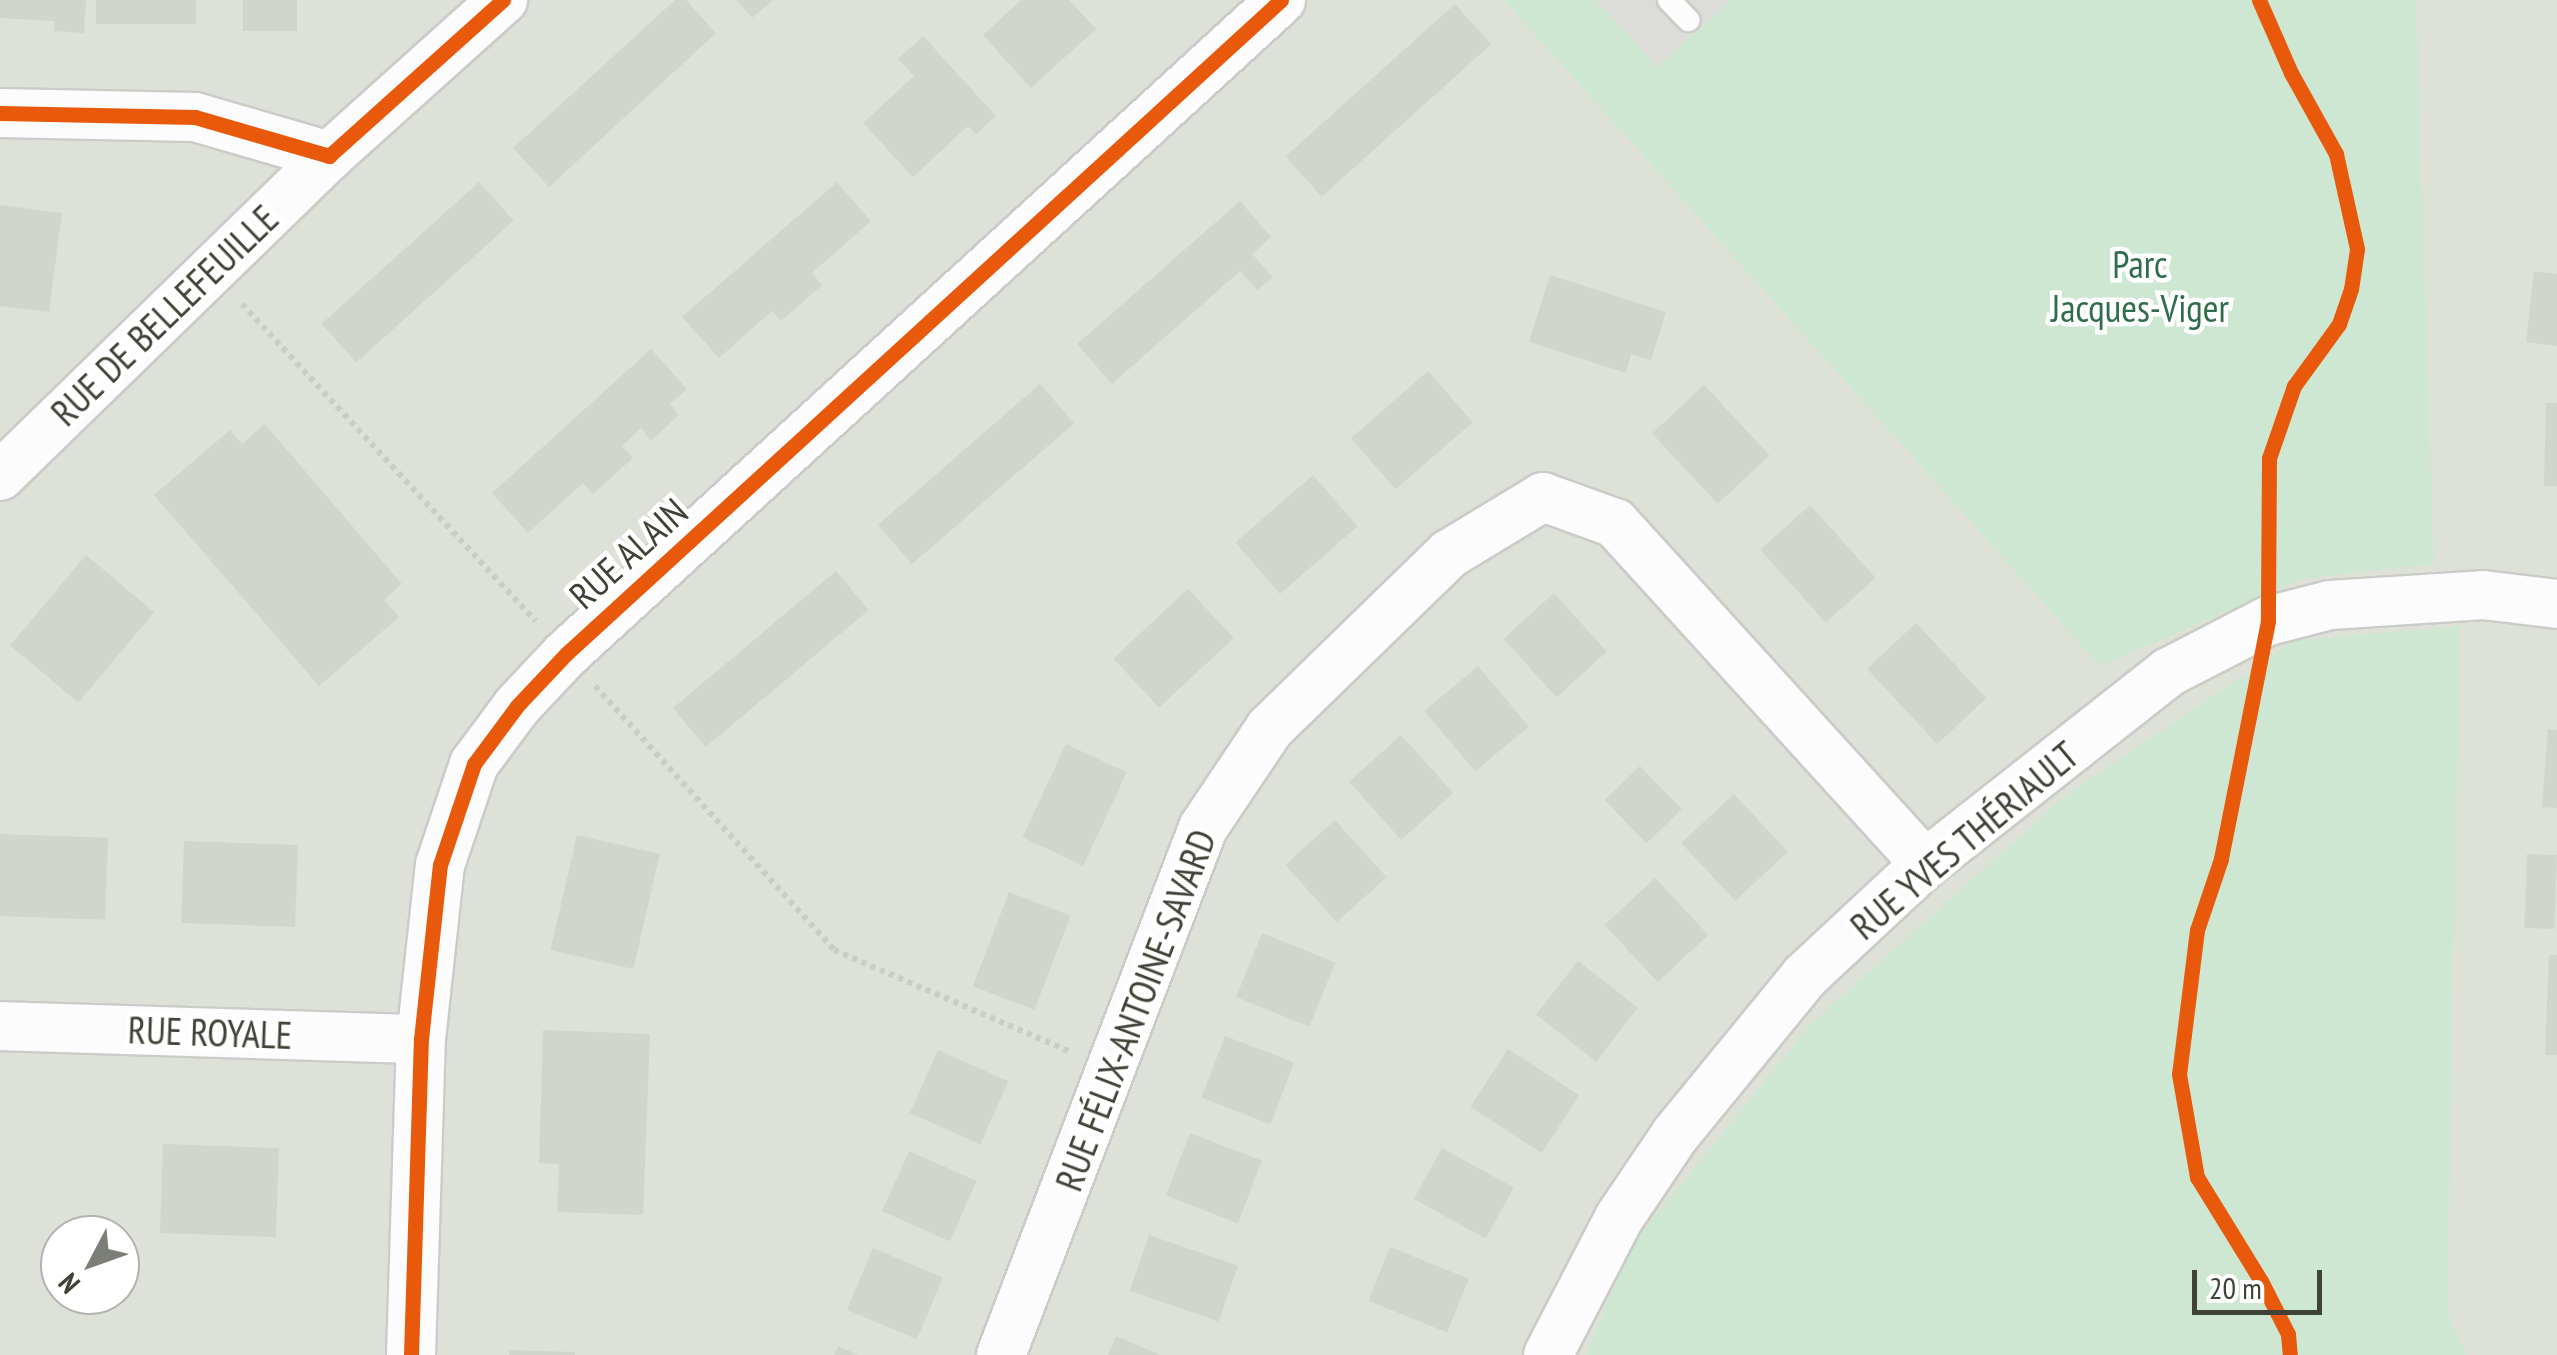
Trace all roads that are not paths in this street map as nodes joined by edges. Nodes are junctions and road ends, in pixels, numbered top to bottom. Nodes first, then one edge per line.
1 (503, 0) edge
2 (1281, 0) edge
3 (1669, 0) edge
4 (1688, 20) dead end
5 (0, 113) edge
6 (330, 156) junction
7 (0, 476) edge
8 (2557, 604) edge
9 (1924, 864) junction
10 (0, 1026) edge
11 (421, 1038) junction
12 (410, 1355) edge
13 (1001, 1355) edge
14 (1548, 1355) edge

1 - 6 street, RUE DE BELLEFEUILLE
2 - 11 street, RUE ALAIN
3 - 4 lane
5 - 6 street
6 - 7 street, RUE DE BELLEFEUILLE
8 - 9 street, RUE YVES THÉRIAULT
9 - 13 street, RUE FÉLIX-ANTOINE-SAVARD
9 - 14 street, RUE YVES THÉRIAULT
10 - 11 street, RUE ROYALE
11 - 12 street, RUE ALAIN

